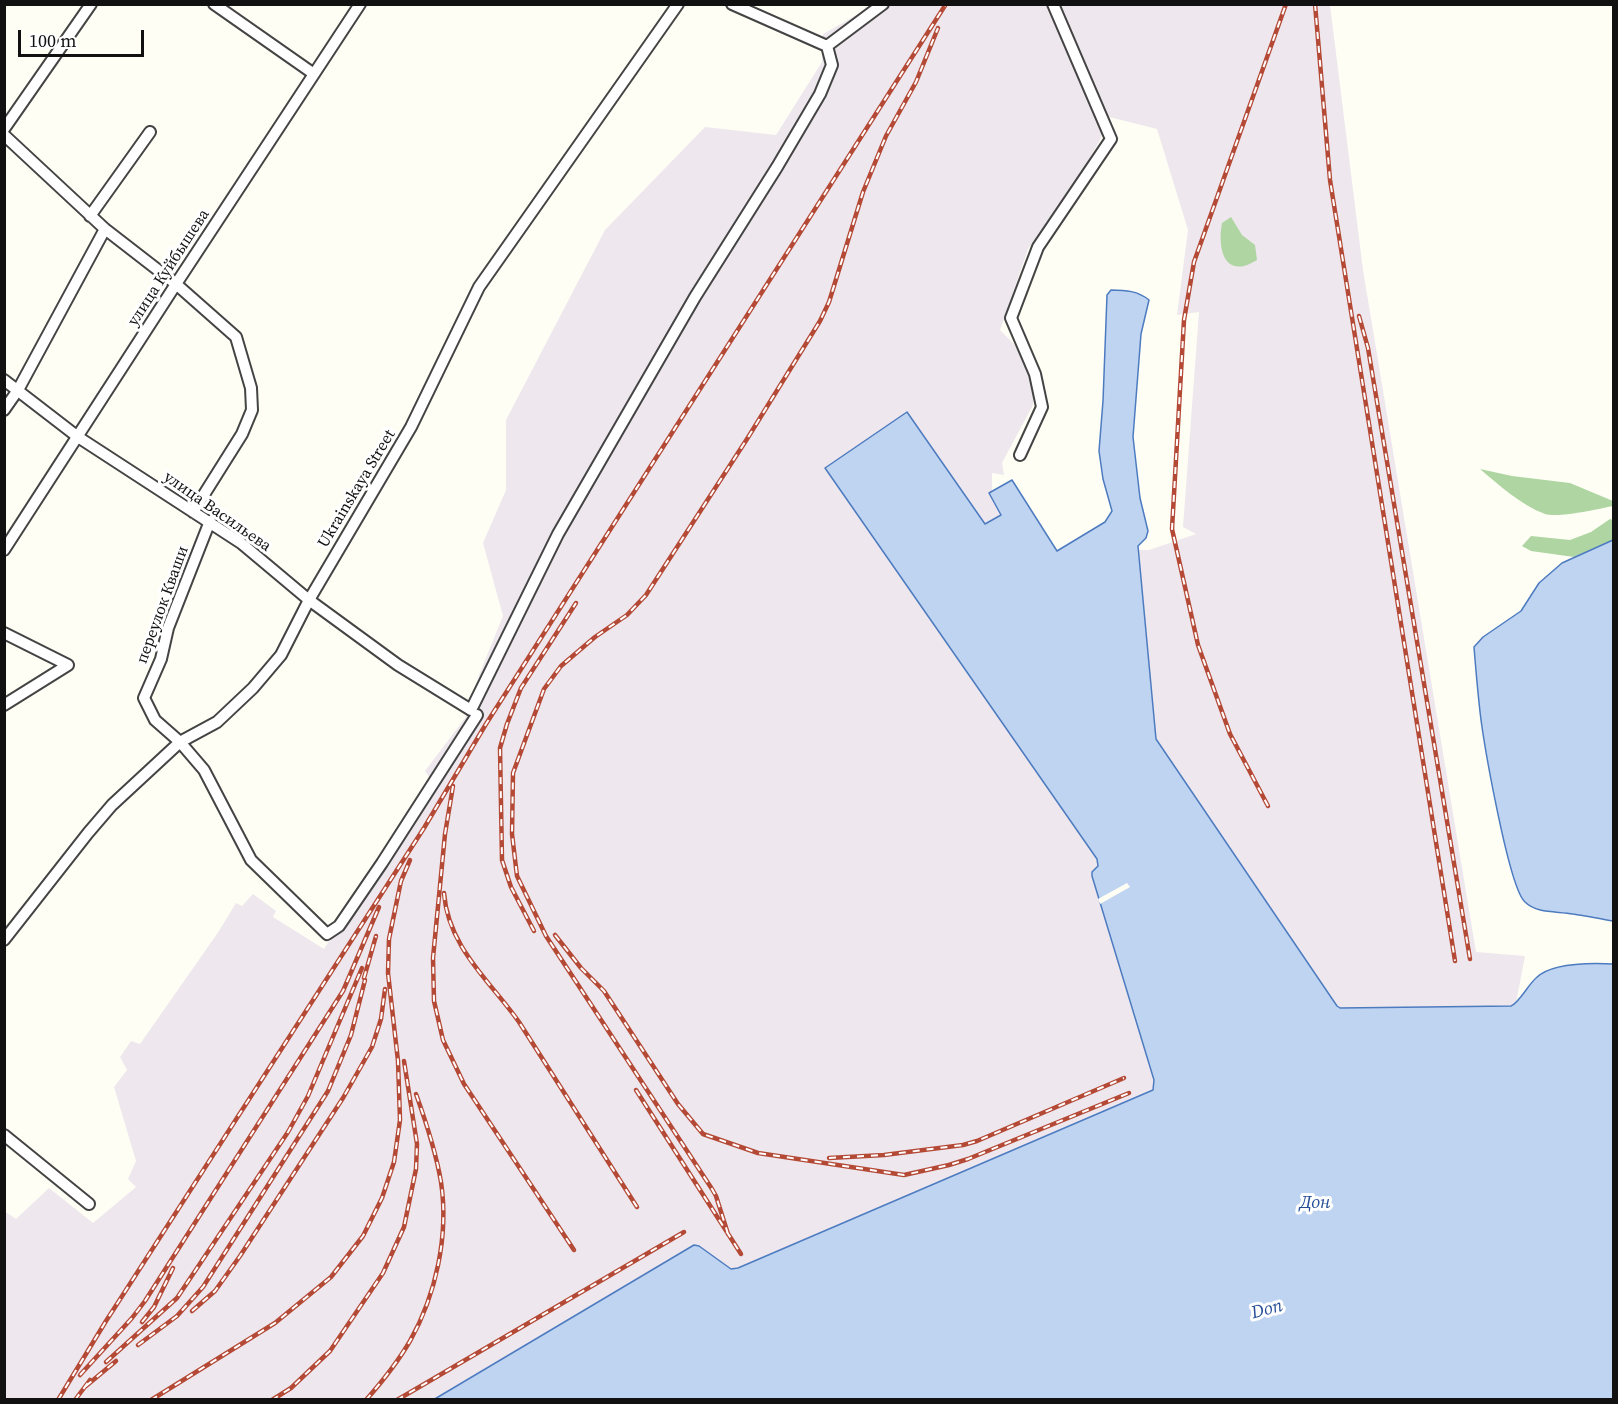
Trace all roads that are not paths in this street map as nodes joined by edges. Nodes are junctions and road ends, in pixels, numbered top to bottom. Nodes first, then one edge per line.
1 (91, 4) edge
2 (214, 4) edge
3 (360, 4) edge
4 (678, 4) edge
5 (732, 4) edge
6 (883, 4) edge
7 (1053, 4) edge
8 (827, 46) junction
9 (314, 74) junction
10 (4, 129) edge
11 (150, 132) dead end
12 (4, 135) edge
13 (90, 216) junction
14 (105, 230) junction
15 (176, 284) junction
16 (4, 380) edge
17 (18, 390) junction
18 (4, 410) edge
19 (78, 436) junction
20 (1020, 455) dead end
21 (193, 512) junction
22 (210, 521) junction
23 (4, 550) edge
24 (309, 600) junction
25 (4, 633) edge
26 (4, 705) edge
27 (474, 713) junction
28 (180, 742) junction
29 (4, 940) edge
30 (4, 1135) edge
31 (89, 1204) dead end

1 - 10 street
2 - 9 street
3 - 9 street, улица Куйбышева
4 - 24 street, Ukrainskaya Street
5 - 8 street
6 - 8 street
7 - 20 street
8 - 27 street
9 - 15 street, улица Куйбышева
11 - 13 street
12 - 13 street
13 - 14 street
14 - 15 street
14 - 17 street
15 - 19 street, улица Куйбышева
15 - 21 street
16 - 17 street, улица Васильева
17 - 18 street
17 - 19 street, улица Васильева
19 - 21 street, улица Васильева
19 - 23 street, улица Куйбышева
21 - 22 street, улица Васильева
22 - 24 street, улица Васильева
22 - 28 street, переулок Кваши
24 - 27 street, улица Васильева
24 - 28 street, Ukrainskaya Street
25 - 26 street
27 - 28 street
28 - 29 street, Ukrainskaya Street
30 - 31 street

